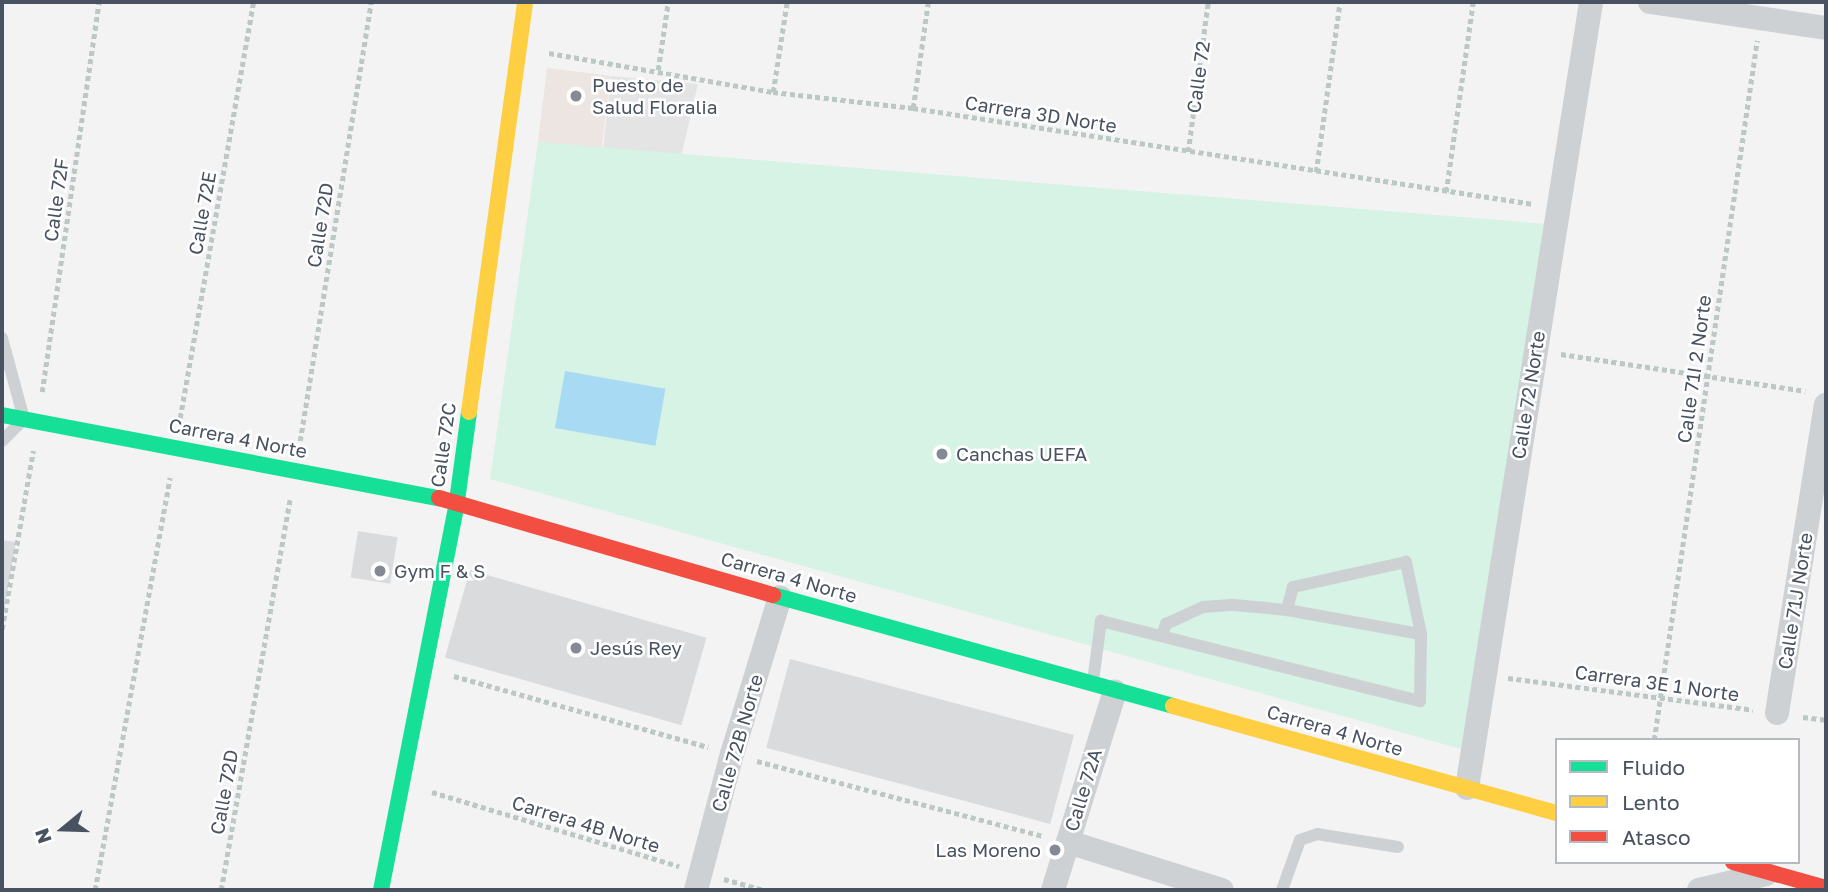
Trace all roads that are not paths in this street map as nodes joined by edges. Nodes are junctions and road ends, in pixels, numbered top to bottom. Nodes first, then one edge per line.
1 (525, 2) edge
2 (1591, 2) edge
3 (1650, 2) edge
4 (1826, 28) edge
5 (2, 338) edge
6 (1820, 399) edge
7 (2, 415) edge
8 (24, 419) junction
9 (2, 441) edge
10 (457, 501) junction
11 (780, 597) junction
12 (1287, 610) junction
13 (1421, 634) junction
14 (1162, 636) junction
15 (1103, 688) junction
16 (1777, 713) road end
17 (1467, 788) junction
18 (1555, 812) edge
19 (1068, 842) junction
20 (1398, 847) dead end
21 (1740, 864) edge
22 (1771, 873) junction
23 (698, 881) edge
24 (1826, 888) edge
25 (381, 890) edge
26 (1053, 890) edge
27 (1222, 890) edge
28 (1282, 890) edge
29 (1699, 890) edge

1 - 10 street, Calle 72C
2 - 17 street, Calle 72 Norte
3 - 4 street
5 - 8 lane
6 - 16 street, Calle 71J Norte
7 - 8 street, Carrera 4 Norte
8 - 9 lane
8 - 10 street, Carrera 4 Norte
10 - 11 street, Carrera 4 Norte
10 - 25 street, Calle 72C
11 - 15 street, Carrera 4 Norte
11 - 23 street, Calle 72B Norte
12 - 13 lane
12 - 13 lane
12 - 14 lane
13 - 14 lane
14 - 15 lane
15 - 17 street, Carrera 4 Norte
15 - 19 street, Calle 72A
17 - 18 street, Carrera 4 Norte
19 - 26 street, Calle 72A
19 - 27 street
20 - 28 lane
21 - 22 street
22 - 24 street
22 - 29 street

